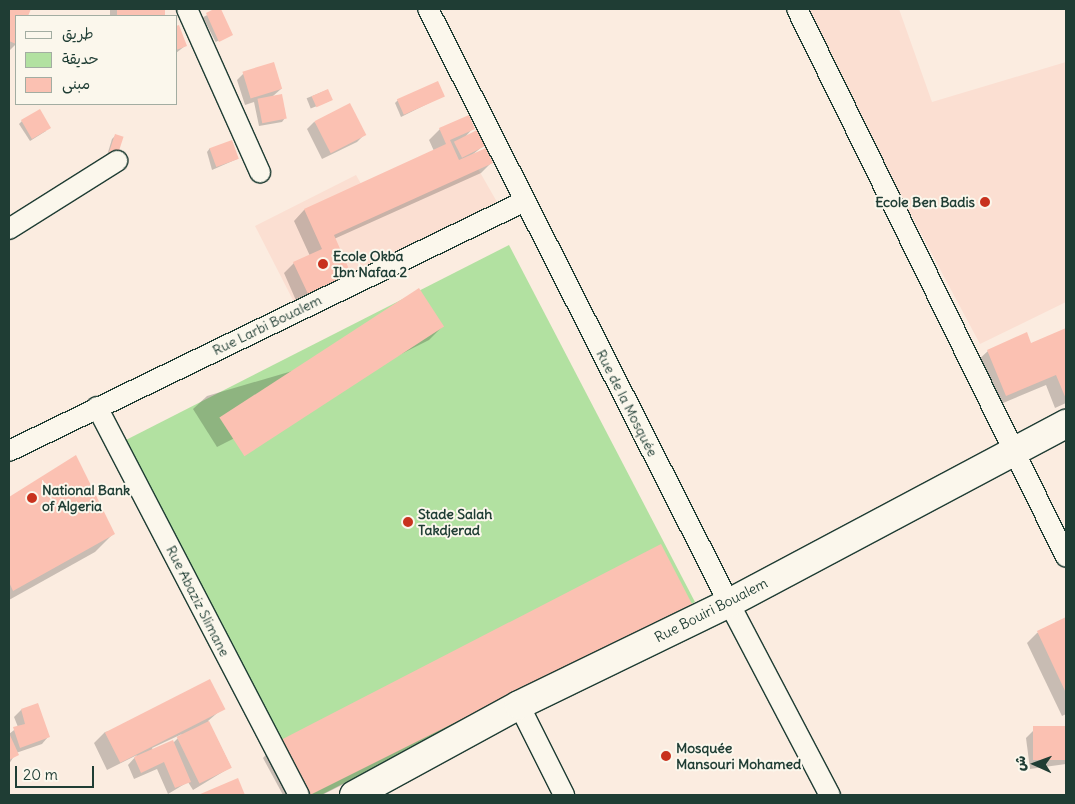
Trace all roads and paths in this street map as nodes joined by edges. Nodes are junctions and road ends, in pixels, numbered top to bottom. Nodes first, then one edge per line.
1 (187, 9) edge
2 (428, 9) edge
3 (797, 9) edge
4 (117, 161) dead end
5 (260, 172) dead end
6 (525, 201) junction
7 (9, 229) edge
8 (97, 407) junction
9 (1066, 424) edge
10 (1014, 450) junction
11 (9, 451) edge
12 (1066, 557) edge
13 (729, 603) junction
14 (519, 704) junction
15 (299, 795) edge
16 (354, 795) edge
17 (564, 795) edge
18 (830, 795) edge

1 - 5 street
2 - 6 street, Rue de la Mosquée
3 - 10 street
4 - 7 street
6 - 8 street, Rue Larbi Boualem
6 - 13 street, Rue de la Mosquée
8 - 11 street, Rue Larbi Boualem
8 - 15 street, Rue Abaziz Slimane
9 - 10 main road, Rue Bouiri Boualem
10 - 12 street
10 - 13 main road, Rue Bouiri Boualem
13 - 14 main road, Rue Bouiri Boualem
13 - 18 street, Rue de la Mosquée
14 - 16 main road, Rue Bouiri Boualem
14 - 17 street

